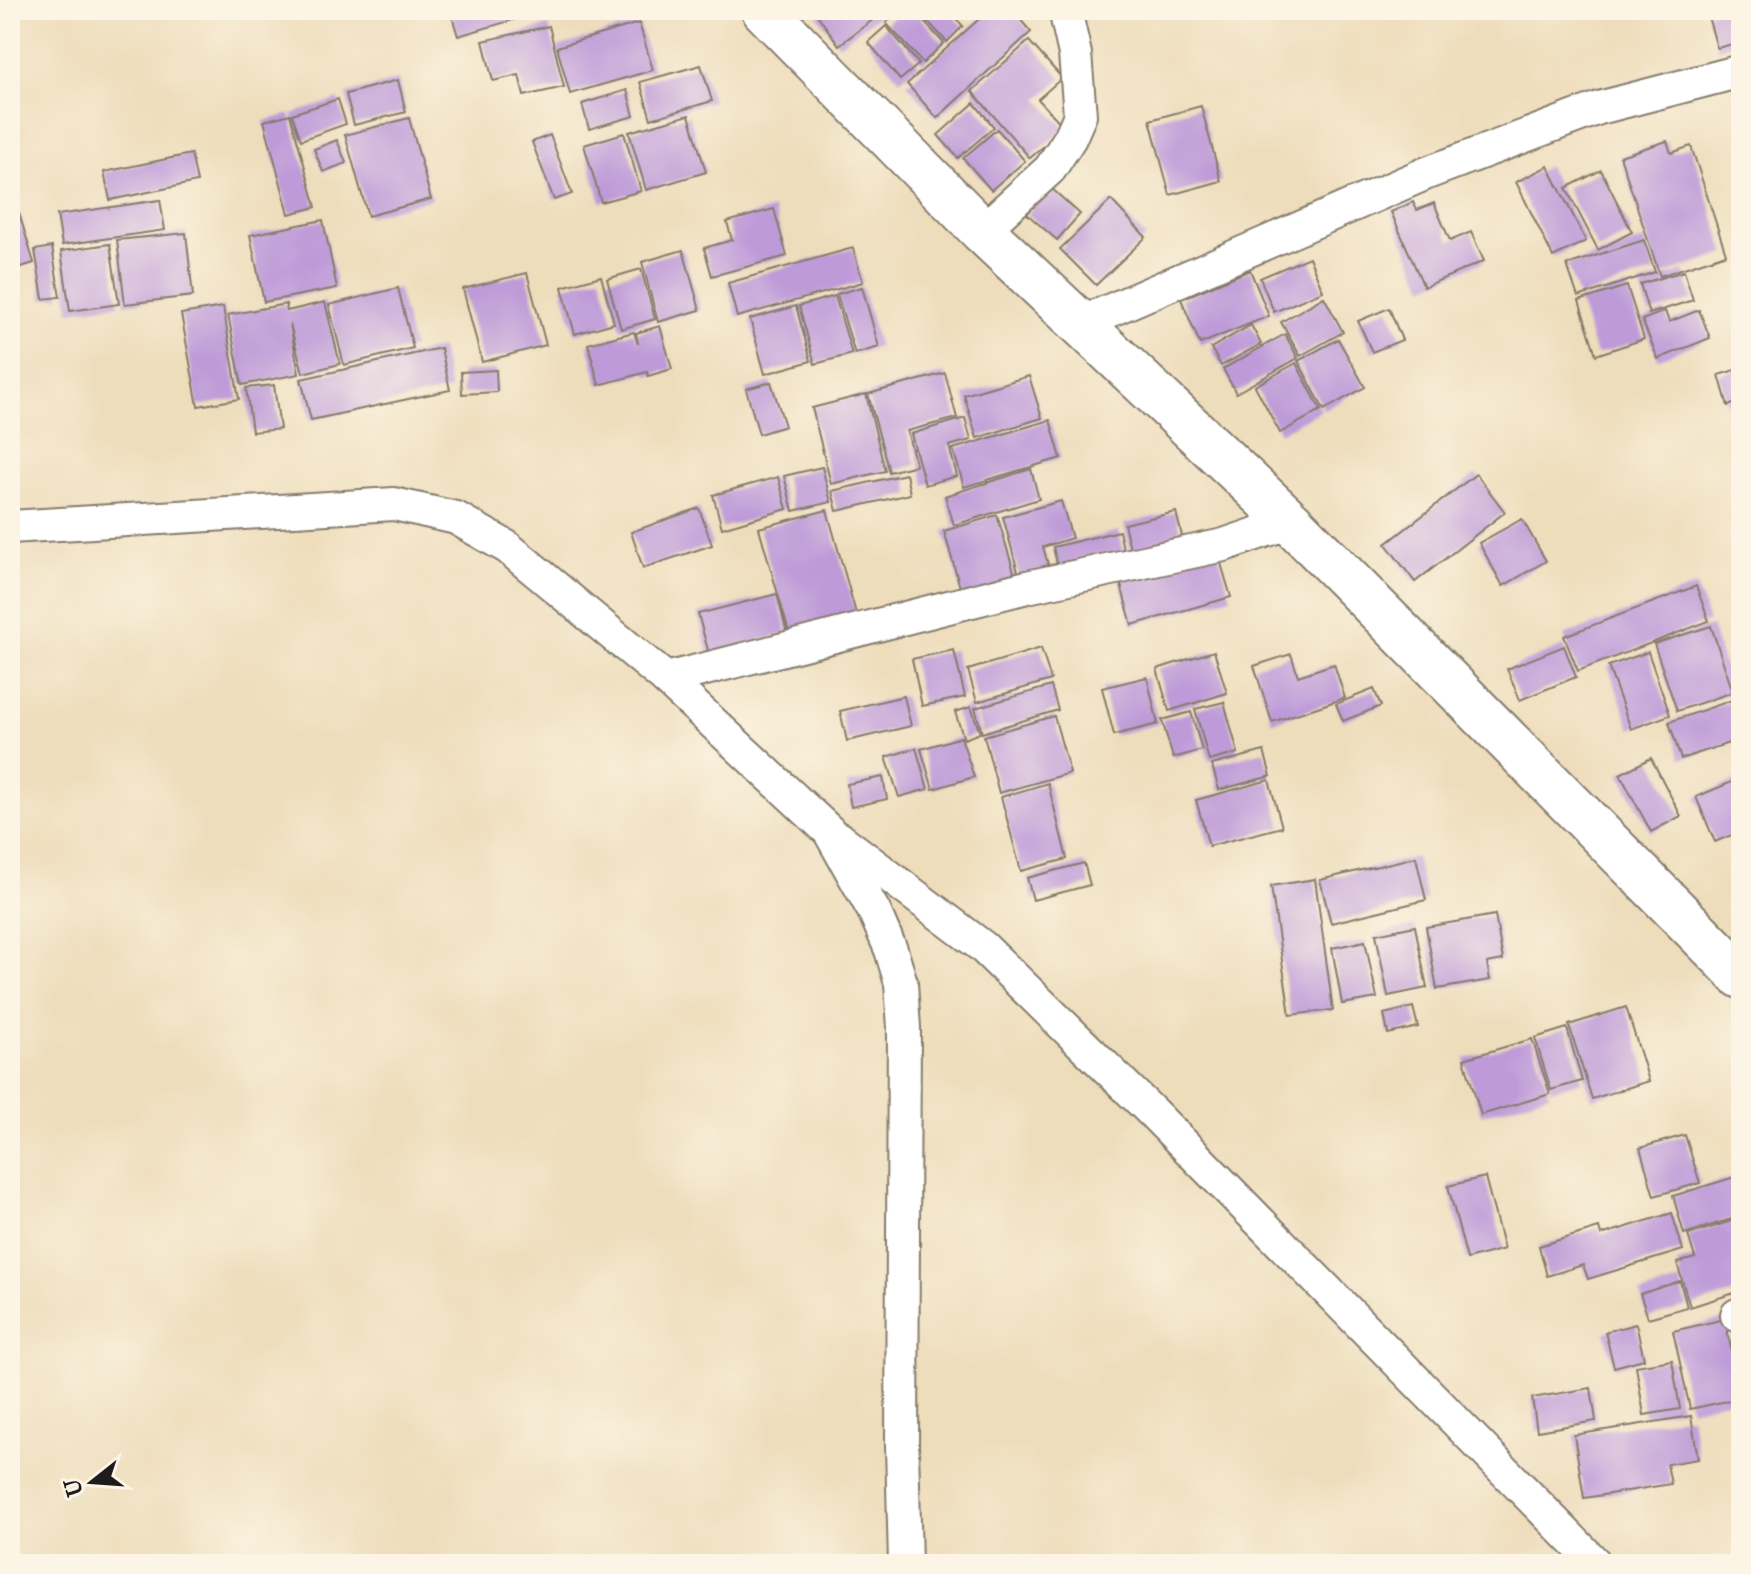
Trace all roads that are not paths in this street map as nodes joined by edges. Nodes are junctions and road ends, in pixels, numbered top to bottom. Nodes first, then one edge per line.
1 (764, 10) edge
2 (1065, 10) edge
3 (1741, 71) edge
4 (982, 231) junction
5 (1081, 323) junction
6 (1291, 522) junction
7 (10, 527) edge
8 (666, 679) junction
9 (829, 831) junction
10 (1741, 976) edge
11 (905, 1564) edge
12 (1596, 1564) edge

1 - 4 main road
2 - 4 street
3 - 5 street
4 - 5 main road
5 - 6 main road
6 - 8 street
6 - 10 main road
7 - 8 street
8 - 9 street
9 - 11 street
9 - 12 street

